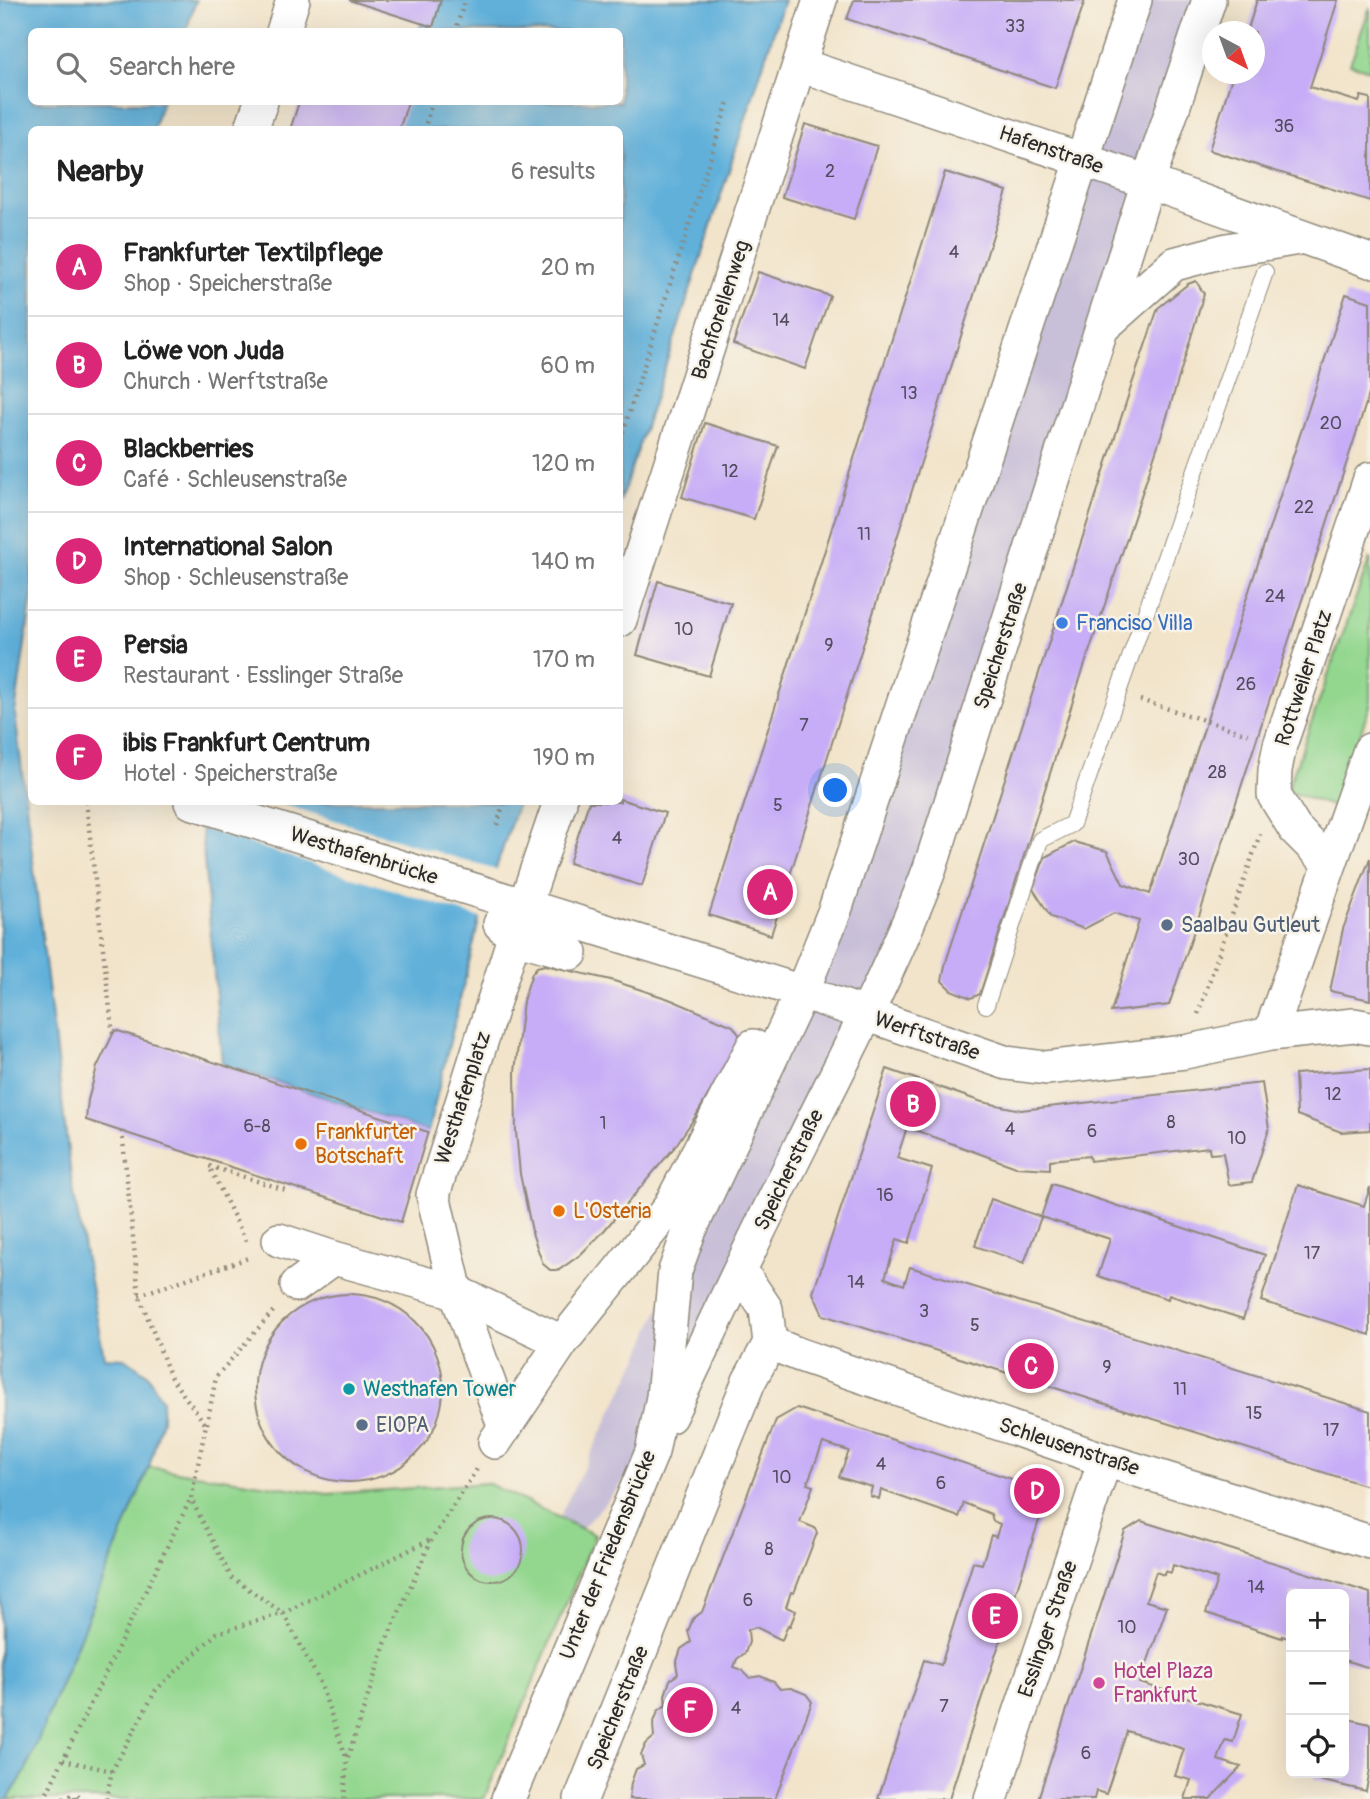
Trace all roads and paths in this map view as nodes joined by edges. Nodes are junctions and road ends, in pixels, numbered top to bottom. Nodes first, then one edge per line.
1 (293, 0) edge
2 (465, 0) edge
3 (820, 0) edge
4 (1135, 0) edge
5 (1209, 0) edge
6 (284, 28) edge
7 (456, 28) edge
8 (800, 65) junction
9 (728, 102) dead end
10 (260, 105) edge
11 (431, 105) edge
12 (252, 126) edge
13 (425, 126) edge
14 (1083, 161) junction
15 (1148, 182) junction
16 (1302, 237) junction
17 (1370, 261) edge
18 (1265, 272) dead end
19 (1104, 326) junction
20 (623, 432) dead end
21 (1370, 479) edge
22 (623, 611) edge
23 (1117, 693) junction
24 (1257, 737) dead end
25 (1370, 750) edge
26 (86, 805) edge
27 (199, 805) edge
28 (503, 805) edge
29 (559, 805) edge
30 (1264, 823) dead end
31 (497, 825) dead end
32 (1329, 863) junction
33 (507, 914) junction
34 (571, 953) dead end
35 (802, 992) junction
36 (986, 1004) dead end
37 (867, 1016) junction
38 (1196, 1019) dead end
39 (1370, 1028) edge
40 (1270, 1034) junction
41 (113, 1035) dead end
42 (754, 1043) dead end
43 (122, 1132) dead end
44 (289, 1191) dead end
45 (263, 1250) junction
46 (334, 1258) junction
47 (740, 1270) junction
48 (290, 1292) joint
49 (456, 1292) junction
50 (139, 1295) junction
51 (562, 1342) junction
52 (771, 1343) junction
53 (206, 1425) junction
54 (499, 1437) junction
55 (652, 1452) junction
56 (1105, 1460) junction
57 (191, 1499) junction
58 (432, 1539) junction
59 (1370, 1542) edge
60 (283, 1614) junction
61 (63, 1760) junction
62 (347, 1760) junction
63 (112, 1771) junction
64 (75, 1797) edge
65 (44, 1799) edge
66 (63, 1799) edge
67 (84, 1799) edge
68 (106, 1799) edge
69 (344, 1799) edge
70 (508, 1799) edge
71 (581, 1799) edge
72 (991, 1799) edge

1 - 6 street
2 - 7 path
3 - 8 street, Bachforellenweg
4 - 14 street
5 - 15 street, Speicherstraße
8 - 14 street, Hafenstraße
8 - 22 street, Bachforellenweg
9 - 20 path
10 - 12 street
11 - 13 path
14 - 15 street, Hafenstraße
14 - 35 street
15 - 16 street, Hafenstraße
15 - 19 street, Speicherstraße
16 - 17 street, Hafenstraße
16 - 19 street, Hafenstraße
18 - 23 lane
19 - 37 street, Speicherstraße
21 - 32 street, Rottweiler Platz
23 - 24 path
23 - 36 lane
25 - 32 street
26 - 41 path
27 - 33 street, Westhafenbrücke
28 - 31 path
29 - 33 street
30 - 38 path
32 - 40 street
33 - 34 street
33 - 35 street, Werftstraße
33 - 49 street, Westhafenplatz
35 - 37 street, Werftstraße
35 - 55 street, Unter der Friedensbrücke
37 - 40 street, Werftstraße
37 - 47 street, Speicherstraße
39 - 40 street, Werftstraße
42 - 51 street
43 - 50 path
44 - 45 path
45 - 46 street
45 - 50 path
46 - 48 street
46 - 49 street
47 - 52 street
47 - 55 street, Speicherstraße
48 - 53 path
49 - 51 street
49 - 54 street, Westhafenplatz
50 - 53 path
51 - 54 street
52 - 56 street, Schleusenstraße
52 - 71 street, Speicherstraße
53 - 57 path
54 - 58 path
55 - 70 street, Unter der Friedensbrücke
56 - 59 street, Schleusenstraße
56 - 72 street, Esslinger Straße
57 - 60 path
57 - 61 path
58 - 60 path
58 - 62 path
60 - 62 path
60 - 63 path
61 - 63 path
61 - 65 path
62 - 69 path
63 - 68 path
64 - 66 path
64 - 67 path

